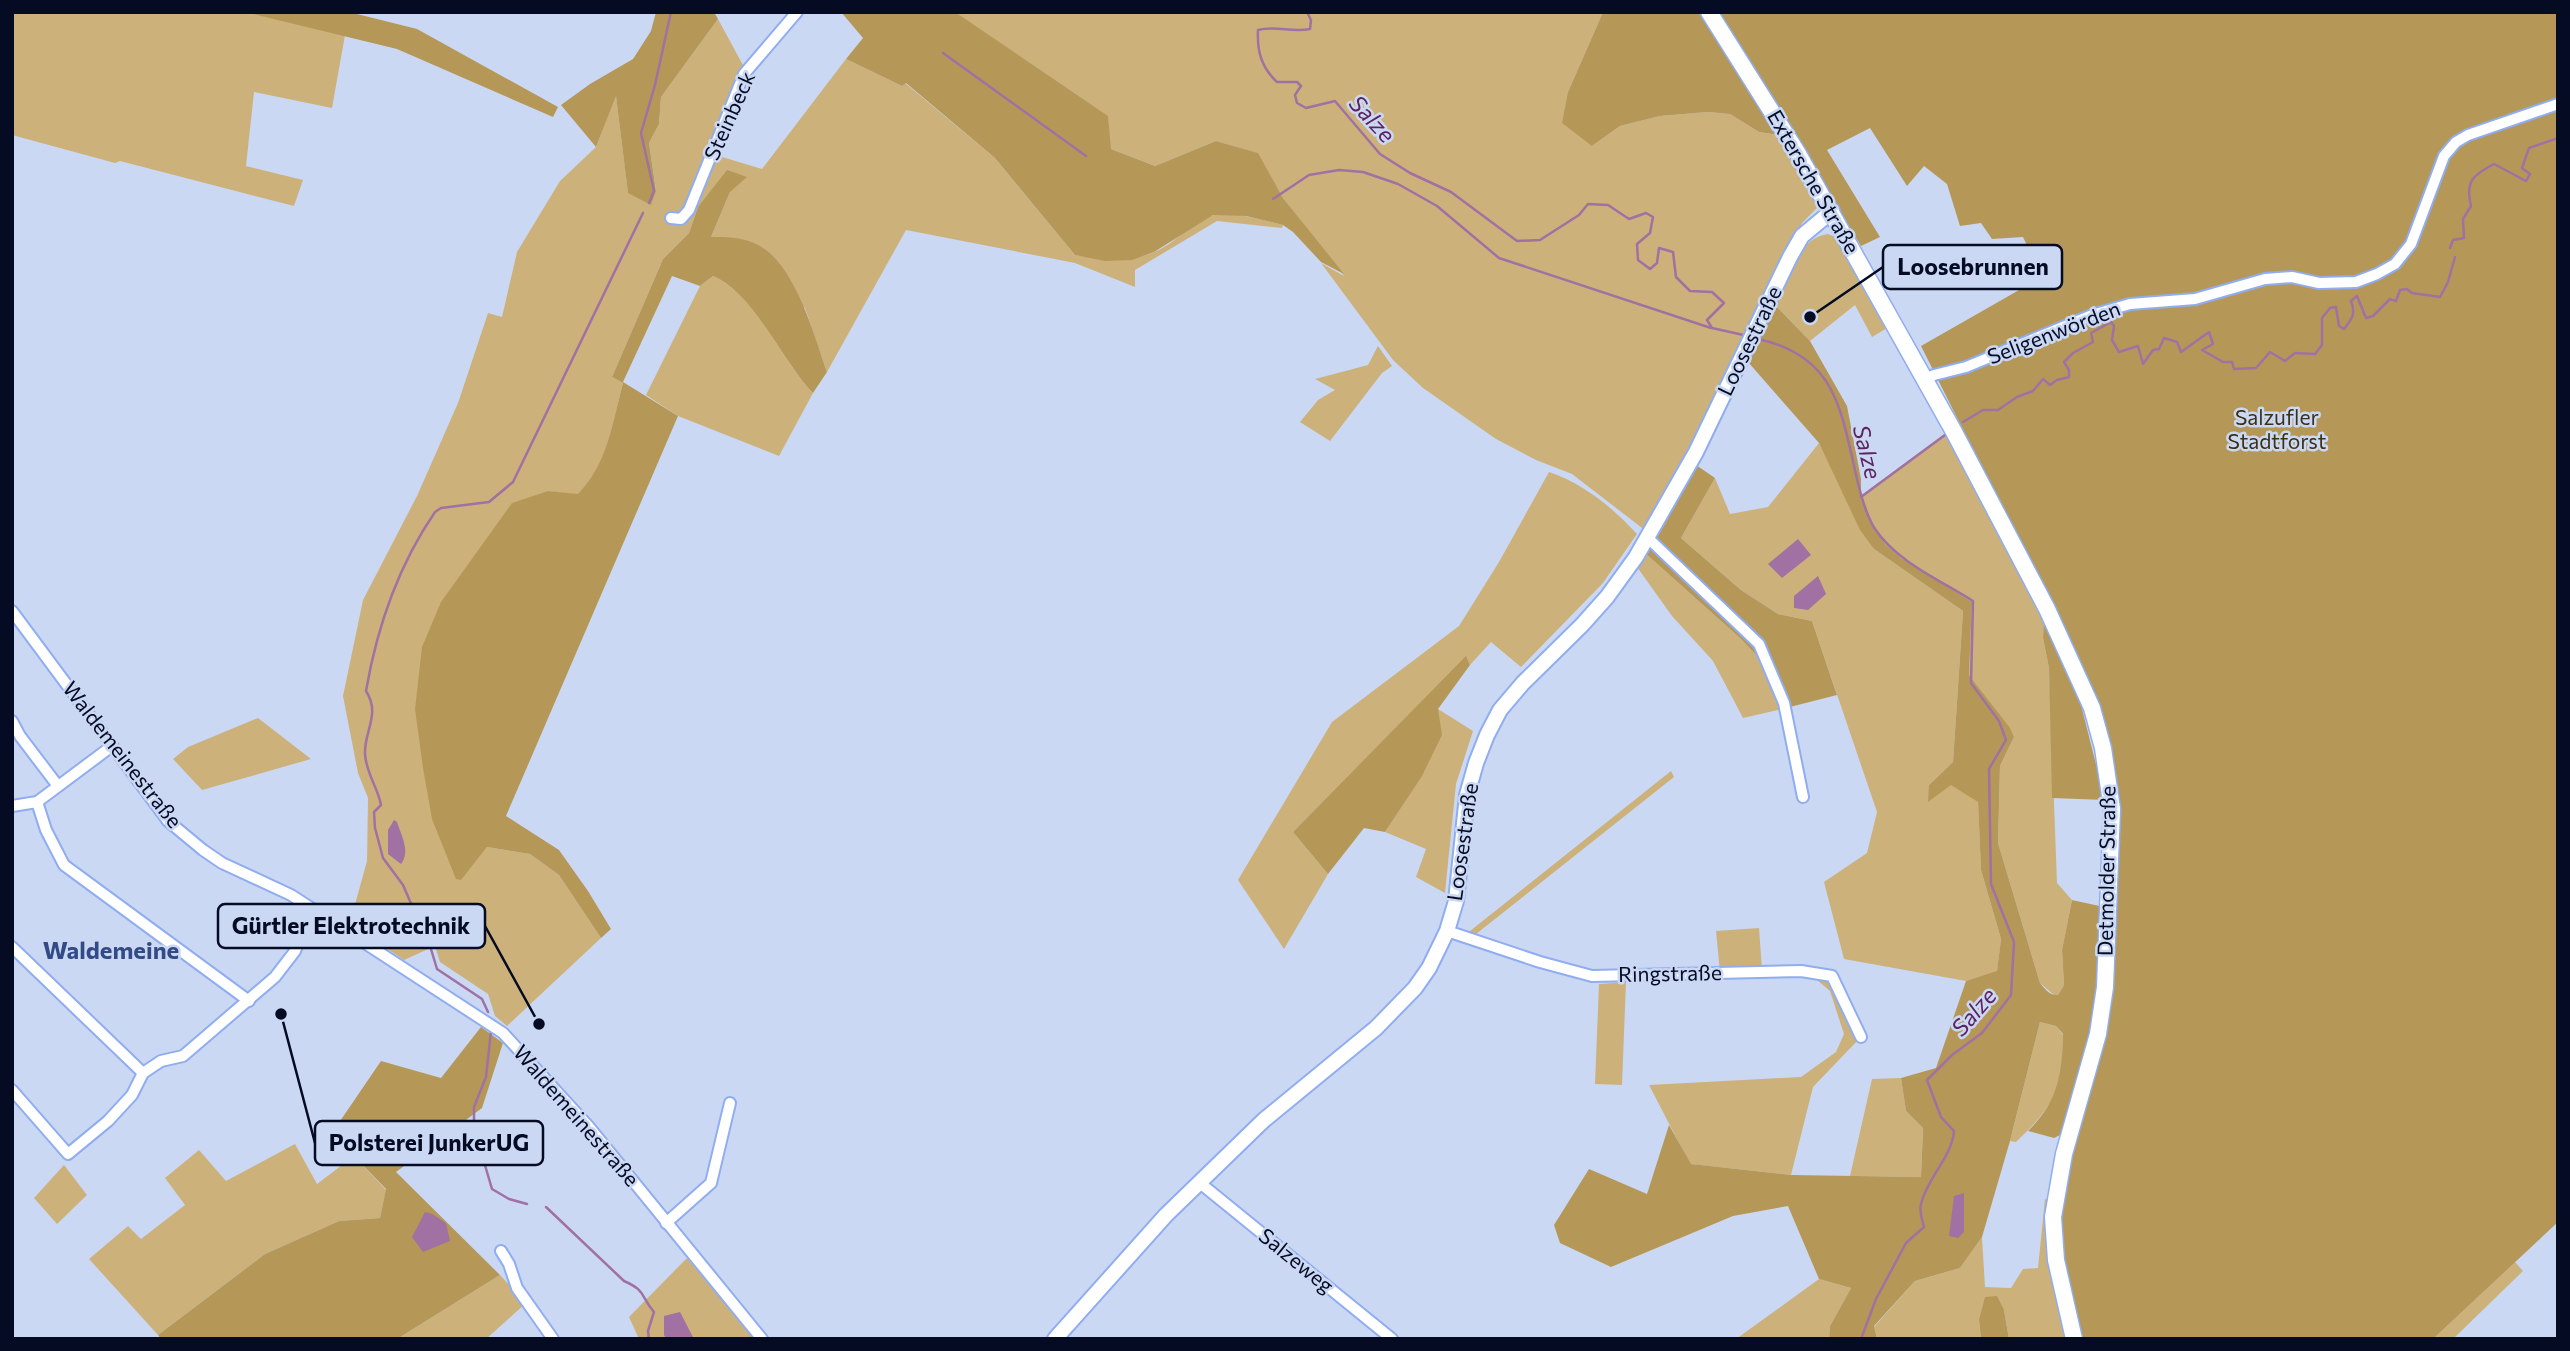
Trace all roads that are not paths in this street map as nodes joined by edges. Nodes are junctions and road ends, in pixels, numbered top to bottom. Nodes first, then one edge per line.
1 (797, 12) edge
2 (1709, 12) edge
3 (2558, 104) edge
4 (1832, 211) junction
5 (671, 218) dead end
6 (1924, 380) junction
7 (1953, 430) joint
8 (1648, 538) junction
9 (12, 611) edge
10 (12, 720) edge
11 (112, 746) junction
12 (58, 786) junction
13 (1803, 797) dead end
14 (37, 802) junction
15 (12, 806) edge
16 (311, 908) junction
17 (1447, 931) junction
18 (12, 947) edge
19 (249, 1001) junction
20 (1861, 1037) dead end
21 (143, 1073) junction
22 (12, 1090) edge
23 (730, 1103) dead end
24 (1200, 1183) junction
25 (666, 1223) junction
26 (501, 1251) dead end
27 (553, 1339) edge
28 (762, 1339) edge
29 (1055, 1339) edge
30 (1392, 1339) edge
31 (2074, 1339) edge

1 - 5 street, Steinbeck
2 - 4 main road, Extersche Straße
3 - 6 street, Seligenwörden
4 - 6 main road, Extersche Straße
4 - 8 street, Loosestraße
6 - 7 main road, Extersche Straße
7 - 31 main road, Detmolder Straße
8 - 13 street
8 - 17 street, Loosestraße
9 - 11 street, Waldemeinestraße
10 - 12 street
11 - 12 street
11 - 16 street, Waldemeinestraße
12 - 14 street
14 - 15 street
14 - 19 street
16 - 19 street
16 - 25 street, Waldemeinestraße
17 - 20 street, Ringstraße
17 - 24 street, Loosestraße
18 - 21 street
19 - 21 street
21 - 22 street
23 - 25 street
24 - 29 street, Loosestraße
24 - 30 street, Salzeweg
25 - 28 street, Waldemeinestraße
26 - 27 street

